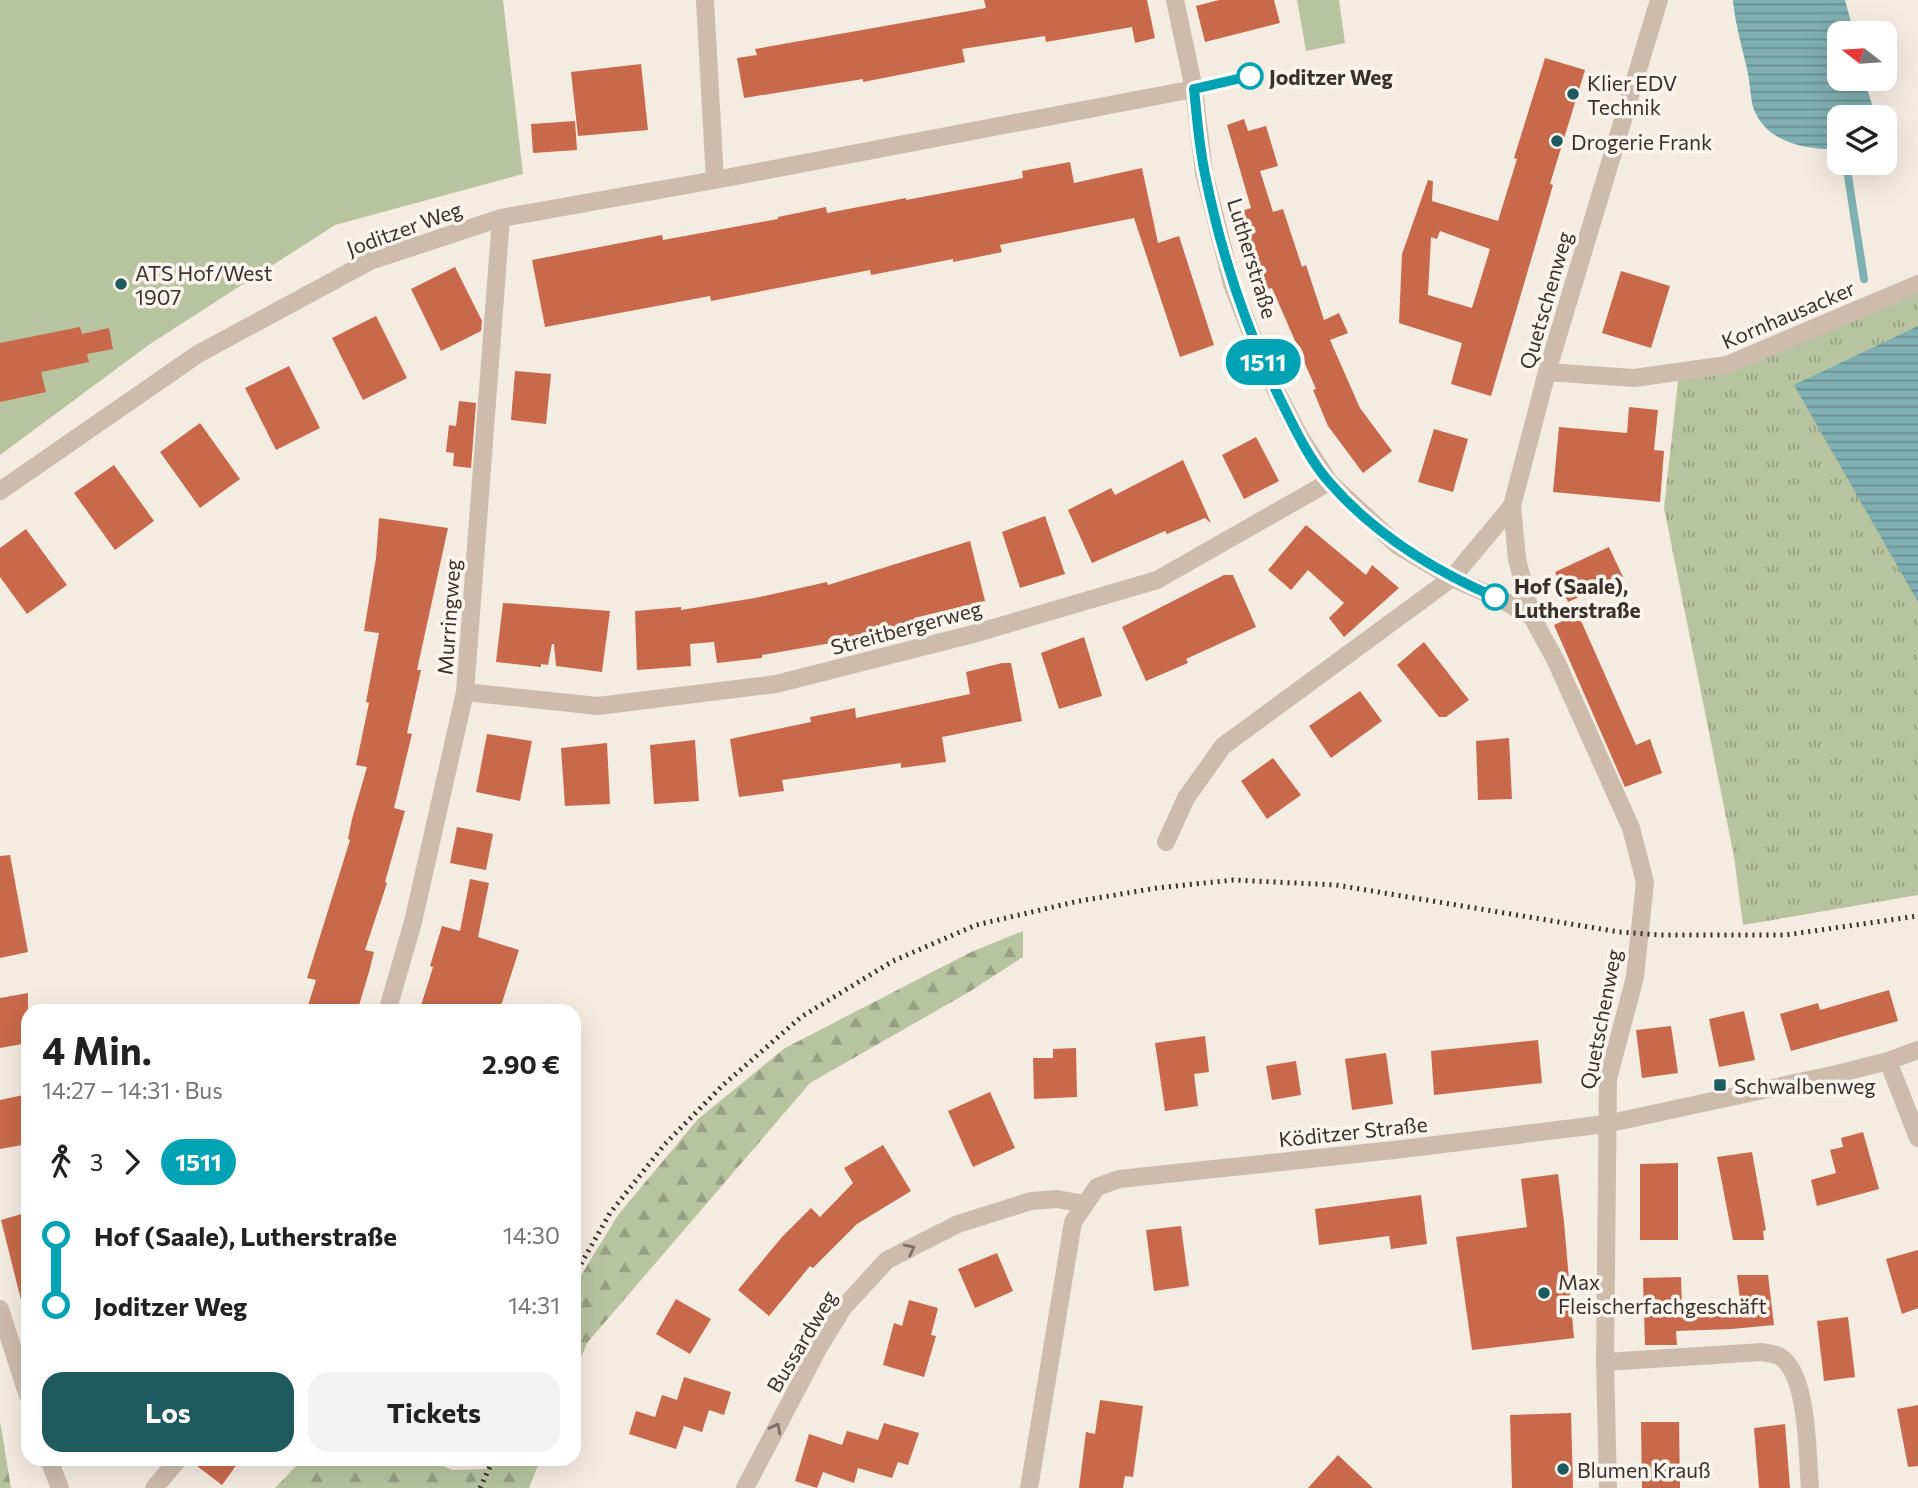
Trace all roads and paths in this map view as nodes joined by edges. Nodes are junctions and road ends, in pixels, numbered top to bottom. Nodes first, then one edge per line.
1 (705, 0) edge
2 (1175, 0) edge
3 (1659, 0) edge
4 (1194, 89) junction
5 (715, 180) junction
6 (501, 218) junction
7 (1918, 284) edge
8 (1547, 372) junction
9 (1329, 482) junction
10 (0, 491) edge
11 (1512, 506) junction
12 (1452, 578) junction
13 (1532, 617) junction
14 (466, 692) junction
15 (1166, 842) dead end
16 (389, 1004) edge
17 (1918, 1049) edge
18 (1888, 1061) junction
19 (1606, 1124) junction
20 (1918, 1138) edge
21 (1084, 1204) junction
22 (0, 1309) edge
23 (1605, 1362) junction
24 (21, 1374) edge
25 (52, 1466) edge
26 (173, 1466) edge
27 (60, 1488) edge
28 (154, 1488) edge
29 (745, 1488) edge
30 (1029, 1488) edge
31 (1608, 1488) edge
32 (1810, 1488) edge

1 - 5 street
2 - 4 street, Lutherstraße
3 - 8 street, Quetschenweg
4 - 5 street, Joditzer Weg
4 - 9 street, Lutherstraße
5 - 6 street, Joditzer Weg
6 - 10 street, Joditzer Weg
6 - 14 street, Murringweg
7 - 8 street, Kornhausacker
8 - 11 street, Quetschenweg
9 - 12 street, Lutherstraße
9 - 14 street, Streitbergerweg
11 - 12 street
11 - 13 street, Quetschenweg
12 - 13 street, Lutherstraße
12 - 15 street
13 - 19 street, Quetschenweg
14 - 16 street, Murringweg
17 - 18 street, Köditzer Straße
18 - 19 street, Köditzer Straße
18 - 20 street
19 - 21 street, Köditzer Straße
19 - 23 street, Quetschenweg
29 -> 21 street, Bussardweg
21 - 30 street, Köditzer Straße
22 - 24 street
23 - 31 street, Quetschenweg
23 - 32 street
25 - 27 street
26 - 28 street

